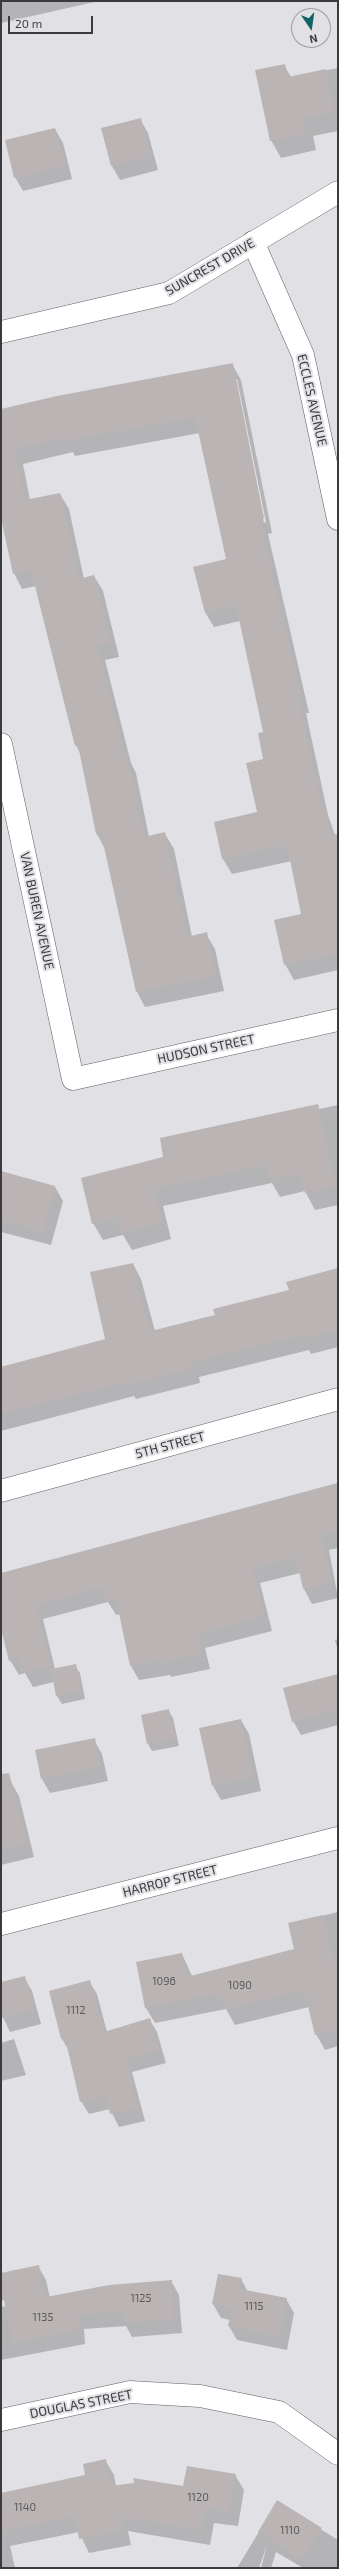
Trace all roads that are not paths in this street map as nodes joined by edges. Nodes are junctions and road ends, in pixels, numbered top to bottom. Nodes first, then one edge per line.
1 (338, 192) edge
2 (253, 242) junction
3 (1, 332) edge
4 (338, 519) edge
5 (1, 744) edge
6 (338, 1020) edge
7 (73, 1079) joint
8 (338, 1399) edge
9 (1, 1491) edge
10 (338, 1838) edge
11 (1, 1924) edge
12 (1, 2420) edge
13 (338, 2454) edge

1 - 2 street, SUNCREST DRIVE
2 - 3 street, SUNCREST DRIVE
2 - 4 street, ECCLES AVENUE
5 - 7 street, VAN BUREN AVENUE
6 - 7 street, HUDSON STREET
8 - 9 street, 5TH STREET
10 - 11 street, HARROP STREET
12 - 13 street, DOUGLAS STREET

